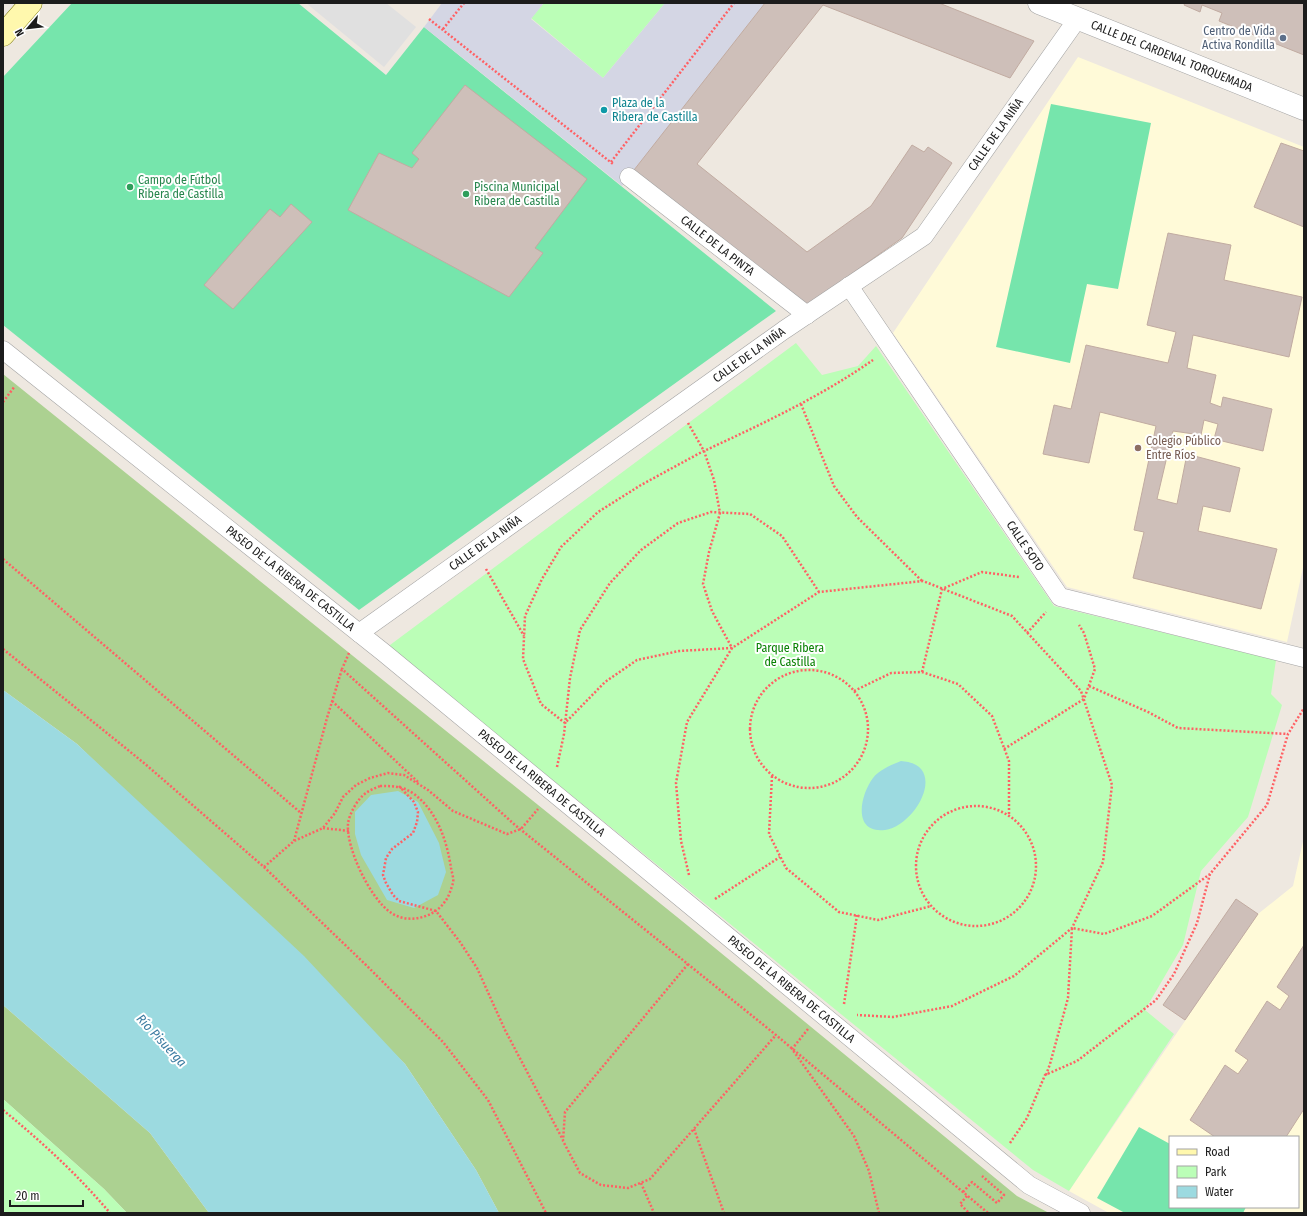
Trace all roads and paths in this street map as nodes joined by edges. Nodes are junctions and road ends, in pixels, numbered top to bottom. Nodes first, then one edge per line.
1 (31, 3) edge
2 (464, 3) edge
3 (734, 3) edge
4 (1039, 3) edge
5 (430, 18) dead end
6 (1078, 18) junction
7 (443, 29) junction
8 (3, 35) edge
9 (1304, 109) edge
10 (611, 162) junction
11 (629, 177) joint
12 (849, 286) junction
13 (807, 315) junction
14 (892, 348) junction
15 (3, 350) edge
16 (801, 404) junction
17 (678, 406) junction
18 (704, 451) junction
19 (720, 513) junction
20 (476, 550) junction
21 (3, 559) edge
22 (1022, 577) dead end
23 (923, 581) junction
24 (942, 589) junction
25 (819, 592) junction
26 (1060, 597) junction
27 (1027, 633) junction
28 (359, 634) junction
29 (524, 637) junction
30 (732, 648) junction
31 (3, 649) edge
32 (1304, 658) edge
33 (342, 669) junction
34 (922, 672) junction
35 (1089, 686) junction
36 (854, 690) junction
37 (1084, 699) junction
38 (332, 701) junction
39 (1304, 708) edge
40 (565, 723) junction
41 (1288, 734) junction
42 (1004, 749) junction
43 (772, 776) junction
44 (399, 786) junction
45 (423, 787) junction
46 (553, 792) junction
47 (301, 813) junction
48 (1009, 816) junction
49 (323, 828) junction
50 (521, 830) junction
51 (349, 831) junction
52 (294, 841) junction
53 (780, 857) junction
54 (264, 867) junction
55 (1210, 874) junction
56 (931, 906) junction
57 (697, 910) junction
58 (436, 911) junction
59 (857, 915) junction
60 (1072, 928) junction
61 (688, 964) junction
62 (821, 1013) junction
63 (842, 1014) junction
64 (776, 1035) junction
65 (792, 1049) junction
66 (1045, 1075) junction
67 (3, 1110) edge
68 (694, 1129) junction
69 (563, 1141) junction
70 (993, 1155) junction
71 (641, 1183) junction
72 (963, 1192) junction
73 (967, 1196) junction
74 (110, 1213) edge
75 (546, 1213) edge
76 (654, 1213) edge
77 (724, 1213) edge
78 (878, 1213) edge
79 (969, 1213) edge
80 (988, 1213) edge
81 (1081, 1213) edge

1 - 8 main road
2 - 7 path
3 - 10 path
4 - 6 street, CALLE DEL CARDENAL TORQUEMADA
5 - 7 path
6 - 9 street, CALLE DEL CARDENAL TORQUEMADA
6 - 12 street, CALLE DE LA NIÑA
7 - 10 path
10 - 11 path
11 - 13 street, CALLE DE LA PINTA
12 - 13 street, CALLE DE LA NIÑA
12 - 14 street, CALLE SOTO
13 - 17 street, CALLE DE LA NIÑA
14 - 16 path
14 - 26 street, CALLE SOTO
15 - 28 street, PASEO DE LA RIBERA DE CASTILLA
16 - 18 path
16 - 23 path
17 - 18 path
17 - 20 street, CALLE DE LA NIÑA
18 - 19 path
18 - 29 path
19 - 25 path
19 - 30 path
19 - 40 path
20 - 28 street, CALLE DE LA NIÑA
20 - 29 path
21 - 47 path
22 - 24 path
23 - 24 path
23 - 25 path
24 - 27 path
24 - 34 path
25 - 30 path
26 - 27 path
26 - 32 street
26 - 35 path
27 - 37 path
28 - 33 path
28 - 46 street, PASEO DE LA RIBERA DE CASTILLA
29 - 40 path
30 - 40 path
30 - 57 path
31 - 54 path
33 - 38 path
33 - 50 path
34 - 36 path
34 - 42 path
35 - 37 path
35 - 41 path
36 - 43 path
36 - 43 path
37 - 42 path
37 - 60 path
38 - 45 path
38 - 47 path
39 - 41 path
40 - 46 path
41 - 55 path
42 - 48 path
43 - 53 path
44 - 51 path
44 - 58 path
44 - 58 path
45 - 49 path
45 - 50 path
46 - 50 path
46 - 57 street, PASEO DE LA RIBERA DE CASTILLA
47 - 52 path
48 - 56 path
48 - 56 path
49 - 51 path
49 - 52 path
50 - 61 path
51 - 58 path
52 - 54 path
53 - 57 path
53 - 59 path
54 - 75 path
55 - 60 path
55 - 66 path
56 - 59 path
57 - 62 street, PASEO DE LA RIBERA DE CASTILLA
58 - 69 path
59 - 63 path
60 - 63 path
60 - 66 path
61 - 64 path
61 - 69 path
62 - 63 path
62 - 70 street, PASEO DE LA RIBERA DE CASTILLA
64 - 65 path
64 - 68 path
65 - 72 path
65 - 78 path
66 - 70 path
67 - 74 path
68 - 71 path
68 - 77 path
69 - 71 path
70 - 72 path
70 - 81 street, PASEO DE LA RIBERA DE CASTILLA
71 - 76 path
72 - 73 path
73 - 79 path
73 - 80 path

